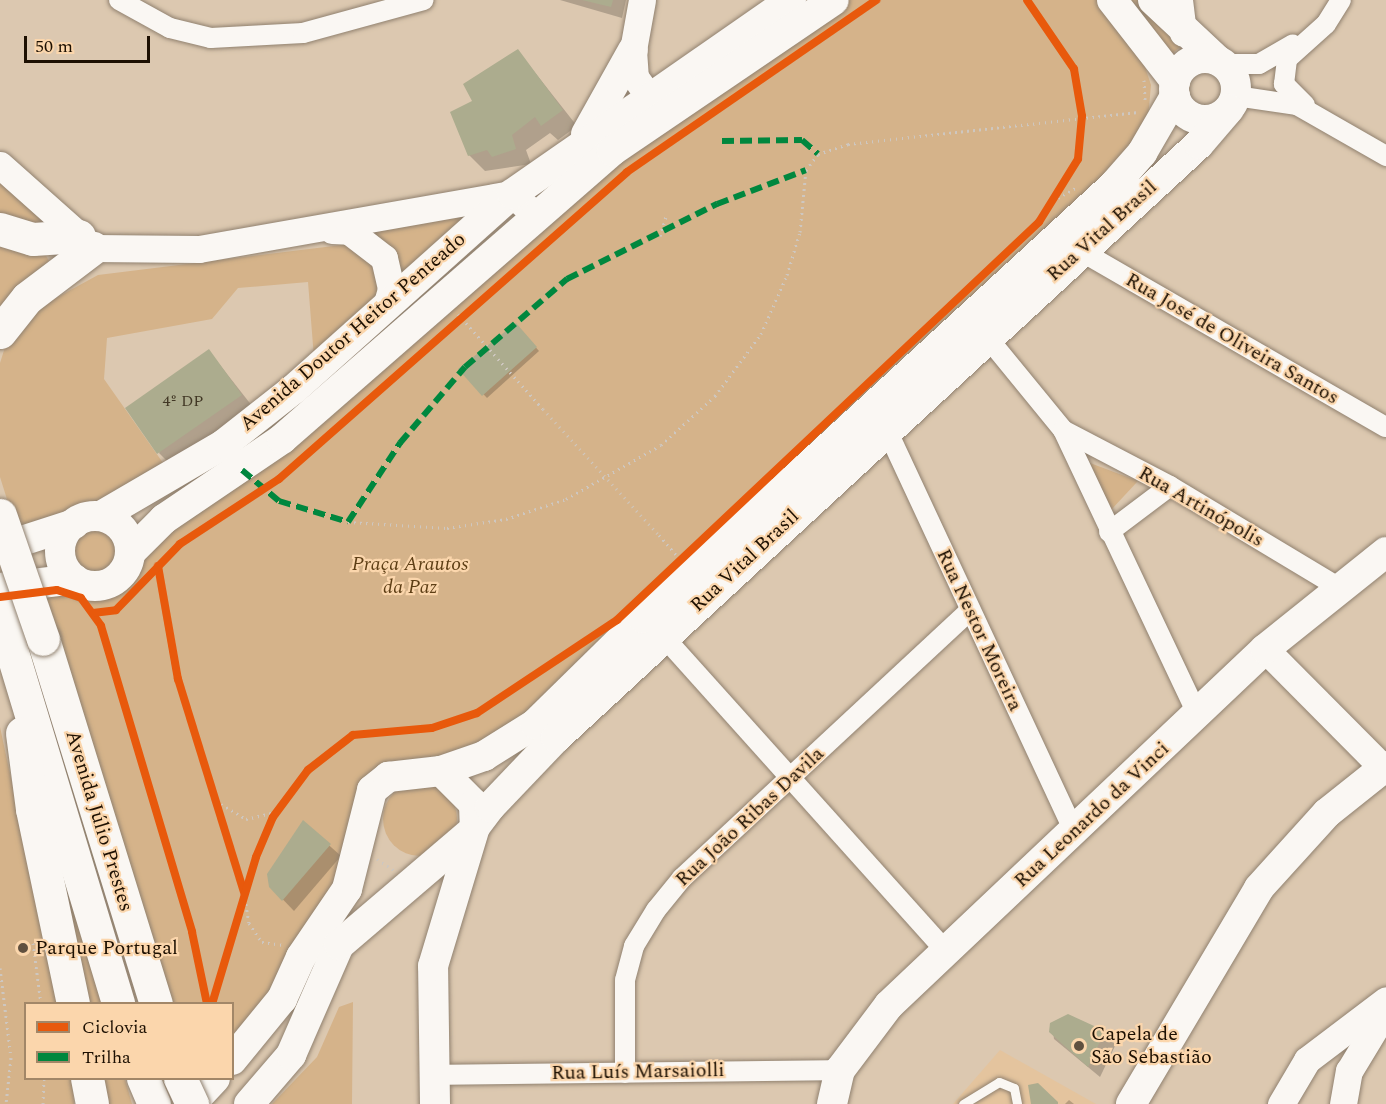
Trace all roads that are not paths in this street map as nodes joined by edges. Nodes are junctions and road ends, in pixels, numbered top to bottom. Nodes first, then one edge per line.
1 (119, 0) edge
2 (424, 0) edge
3 (642, 0) edge
4 (791, 0) edge
5 (834, 0) edge
6 (1112, 0) edge
7 (1153, 0) edge
8 (1179, 0) edge
9 (1341, 0) edge
10 (1183, 33) junction
11 (633, 50) junction
12 (1220, 62) junction
13 (1175, 88) junction
14 (1233, 102) junction
15 (654, 106) junction
16 (1314, 113) junction
17 (584, 139) junction
18 (1386, 156) edge
19 (0, 165) edge
20 (512, 194) junction
21 (535, 215) junction
22 (0, 229) edge
23 (322, 230) junction
24 (86, 242) junction
25 (1079, 250) junction
26 (386, 308) junction
27 (0, 332) edge
28 (987, 337) junction
29 (1385, 425) edge
30 (886, 428) junction
31 (1063, 430) junction
32 (1170, 486) junction
33 (0, 515) edge
34 (87, 520) junction
35 (1108, 531) junction
36 (0, 548) edge
37 (1386, 552) edge
38 (130, 553) junction
39 (74, 579) junction
40 (1338, 587) junction
41 (0, 588) edge
42 (970, 610) junction
43 (0, 612) edge
44 (664, 637) junction
45 (1265, 649) junction
46 (15, 660) junction
47 (1198, 716) junction
48 (1385, 768) edge
49 (441, 771) junction
50 (792, 777) junction
51 (475, 827) junction
52 (1074, 832) junction
53 (946, 951) junction
54 (1386, 1000) edge
55 (73, 1002) edge
56 (117, 1002) edge
57 (155, 1002) edge
58 (1386, 1010) edge
59 (234, 1058) edge
60 (840, 1070) junction
61 (625, 1073) junction
62 (87, 1080) edge
63 (181, 1080) edge
64 (213, 1080) edge
65 (435, 1090) edge
66 (92, 1104) edge
67 (192, 1104) edge
68 (249, 1104) edge
69 (832, 1104) edge
70 (963, 1104) edge
71 (1017, 1104) edge
72 (1131, 1104) edge
73 (1281, 1104) edge
74 (1343, 1104) edge

1 - 2 street
3 - 11 main road
4 - 15 main road
5 - 15 main road
6 - 13 main road
7 - 10 main road
8 - 10 main road
9 - 12 street
9 - 16 street
10 - 12 main road
11 - 15 main road
11 - 17 main road
12 - 13 main road
12 - 14 main road
13 - 14 main road
13 - 49 main road, Rua Vital Brasil
14 - 16 street
14 - 25 main road, Rua Vital Brasil
15 - 17 main road, Avenida Doutor Heitor Penteado
15 - 21 main road, Avenida Doutor Heitor Penteado
16 - 18 street
17 - 20 main road, Avenida Doutor Heitor Penteado
19 - 24 main road
20 - 21 main road
20 - 23 main road
20 - 26 main road, Avenida Doutor Heitor Penteado
21 - 38 main road, Avenida Doutor Heitor Penteado
22 - 24 highway
23 - 24 main road
23 - 26 main road
24 - 27 highway
25 - 28 main road, Rua Vital Brasil
25 - 29 street, Rua José de Oliveira Santos
26 - 34 main road, Avenida Doutor Heitor Penteado
28 - 30 main road, Rua Vital Brasil
28 - 31 street
30 - 42 street, Rua Nestor Moreira
30 - 44 main road, Rua Vital Brasil
31 - 32 street, Rua Artinópolis
31 - 35 street
32 - 35 street
32 - 40 street, Rua Artinópolis
33 - 57 highway, Avenida Júlio Prestes, bridge
34 - 36 main road, Avenida Doutor Heitor Penteado
34 - 38 main road
34 - 39 main road
35 - 47 street
37 - 40 main road, Rua Leonardo da Vinci
38 - 39 main road
39 - 41 main road
40 - 45 main road, Rua Leonardo da Vinci
42 - 50 street, Rua João Ribas Davila
42 - 52 street, Rua Nestor Moreira
43 - 46 highway
44 - 50 street
44 - 51 main road, Rua Vital Brasil
45 - 47 main road, Rua Leonardo da Vinci
45 - 48 main road
46 - 55 highway
46 - 56 highway, Avenida Júlio Prestes
47 - 52 main road, Rua Leonardo da Vinci
48 - 72 main road
49 - 51 main road
49 - 59 main road
50 - 53 street
50 - 61 street, Rua João Ribas Davila
51 - 65 main road, Rua Vital Brasil
51 - 68 main road
52 - 53 main road, Rua Leonardo da Vinci
53 - 60 main road, Rua Leonardo da Vinci
54 - 73 main road
58 - 74 main road
60 - 61 street, Rua Luís Marsaiolli
60 - 69 main road, Rua Leonardo da Vinci
61 - 65 street, Rua Luís Marsaiolli
62 - 66 highway
63 - 67 highway, bridge
64 - 67 main road
70 - 71 lane

